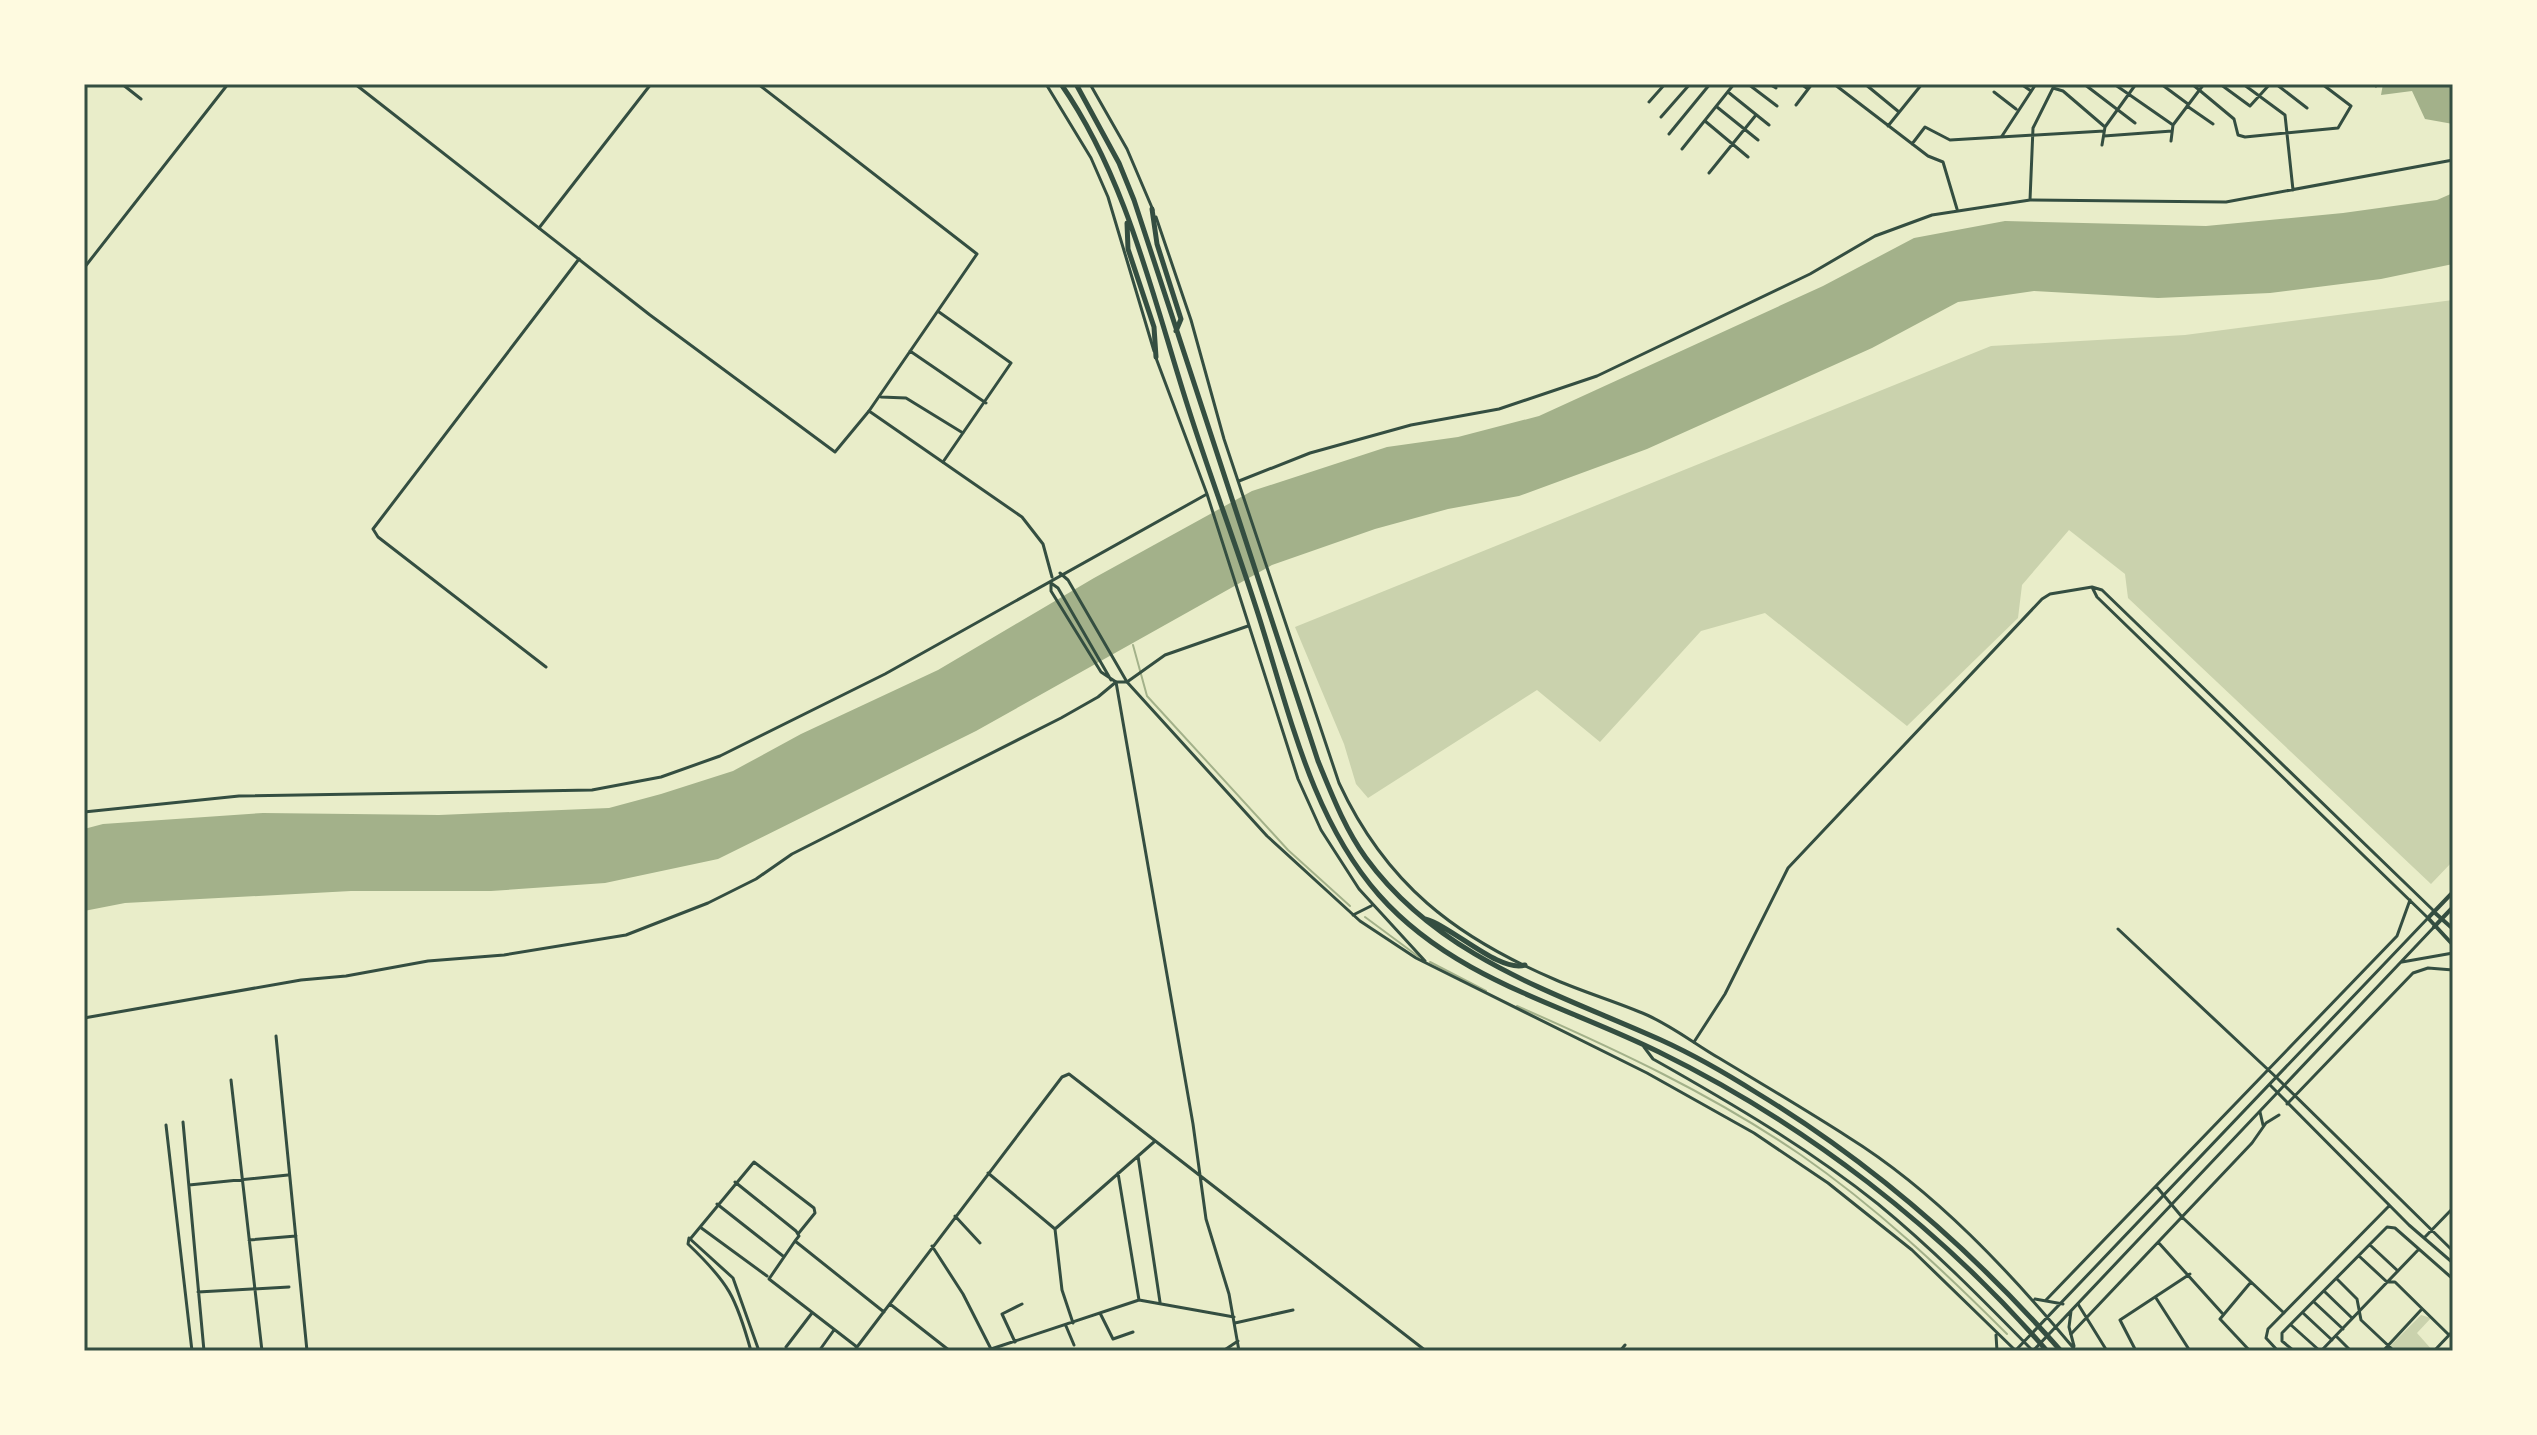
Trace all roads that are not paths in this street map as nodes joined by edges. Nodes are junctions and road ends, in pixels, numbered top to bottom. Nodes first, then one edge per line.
1 (122, 84) edge
2 (228, 84) edge
3 (355, 84) edge
4 (651, 84) edge
5 (758, 84) edge
6 (1046, 84) edge
7 (1061, 84) edge
8 (1076, 84) edge
9 (1090, 84) edge
10 (1665, 84) edge
11 (1690, 84) edge
12 (1710, 84) edge
13 (1734, 84) edge
14 (1748, 84) edge
15 (1769, 84) edge
16 (1801, 84) edge
17 (1812, 84) edge
18 (1834, 84) edge
19 (1865, 84) edge
20 (1922, 84) edge
21 (2021, 84) edge
22 (2036, 84) edge
23 (2084, 84) edge
24 (2114, 84) edge
25 (2136, 84) edge
26 (2161, 84) edge
27 (2192, 84) edge
28 (2204, 84) edge
29 (2220, 84) edge
30 (2243, 84) edge
31 (2270, 84) edge
32 (2276, 84) edge
33 (2322, 84) edge
34 (1776, 88) dead end
35 (1808, 89) junction
36 (2199, 90) junction
37 (1728, 92) junction
38 (1994, 92) dead end
39 (2031, 92) junction
40 (2128, 94) junction
41 (2260, 96) junction
42 (141, 99) dead end
43 (1649, 102) dead end
44 (1796, 105) dead end
45 (2188, 105) junction
46 (1777, 106) dead end
47 (1717, 107) junction
48 (2307, 108) dead end
49 (2117, 109) junction
50 (2017, 110) junction
51 (1899, 112) junction
52 (1756, 115) junction
53 (1661, 117) dead end
54 (1705, 121) junction
55 (2135, 123) dead end
56 (2213, 124) dead end
57 (1769, 125) dead end
58 (1888, 126) junction
59 (2173, 128) junction
60 (1745, 129) junction
61 (2105, 129) junction
62 (2032, 133) junction
63 (2288, 133) junction
64 (1669, 134) dead end
65 (2002, 136) junction
66 (2104, 136) junction
67 (1758, 140) dead end
68 (2171, 141) dead end
69 (1912, 144) junction
70 (1733, 145) junction
71 (2102, 145) dead end
72 (1682, 149) dead end
73 (1748, 157) dead end
74 (2453, 160) edge
75 (1709, 173) dead end
76 (2293, 190) junction
77 (2030, 200) junction
78 (1152, 209) junction
79 (1957, 209) junction
80 (1127, 222) junction
81 (539, 228) junction
82 (579, 259) junction
83 (84, 268) edge
84 (938, 311) junction
85 (1176, 331) junction
86 (910, 351) junction
87 (1156, 357) junction
88 (879, 397) junction
89 (986, 403) junction
90 (869, 411) junction
91 (963, 433) junction
92 (943, 462) junction
93 (1239, 481) junction
94 (1207, 494) junction
95 (1060, 573) junction
96 (1052, 580) junction
97 (2092, 587) junction
98 (1248, 626) junction
99 (546, 667) dead end
100 (1114, 681) junction
101 (1127, 682) junction
102 (84, 812) edge
103 (2453, 892) edge
104 (2410, 900) junction
105 (1373, 905) junction
106 (2452, 908) edge
107 (2434, 912) junction
108 (1353, 915) junction
109 (1421, 917) junction
110 (2428, 918) junction
111 (2442, 919) junction
112 (2434, 927) junction
113 (2118, 929) dead end
114 (2453, 929) edge
115 (2453, 945) edge
116 (2453, 953) edge
117 (2402, 962) junction
118 (1428, 964) junction
119 (1525, 965) junction
120 (2453, 970) edge
121 (84, 1018) edge
122 (276, 1036) dead end
123 (1694, 1043) junction
124 (1642, 1045) junction
125 (2267, 1069) junction
126 (2277, 1078) junction
127 (231, 1080) dead end
128 (2270, 1085) junction
129 (2284, 1086) junction
130 (2277, 1093) junction
131 (2295, 1096) junction
132 (2287, 1104) junction
133 (2260, 1112) junction
134 (2279, 1115) dead end
135 (183, 1122) dead end
136 (166, 1125) dead end
137 (2263, 1125) junction
138 (1154, 1142) junction
139 (1138, 1156) junction
140 (988, 1173) junction
141 (1118, 1173) junction
142 (290, 1175) junction
143 (1201, 1175) junction
144 (242, 1179) junction
145 (735, 1182) junction
146 (189, 1185) junction
147 (2156, 1186) junction
148 (2166, 1195) junction
149 (717, 1204) junction
150 (2173, 1204) junction
151 (2389, 1206) junction
152 (2453, 1208) edge
153 (955, 1216) junction
154 (2182, 1217) junction
155 (700, 1227) junction
156 (1055, 1229) junction
157 (2431, 1231) junction
158 (798, 1234) junction
159 (296, 1236) junction
160 (691, 1238) junction
161 (2424, 1238) junction
162 (249, 1240) junction
163 (795, 1241) junction
164 (2158, 1242) junction
165 (182, 1243) junction
166 (194, 1243) junction
167 (980, 1243) dead end
168 (2370, 1245) junction
169 (932, 1246) junction
170 (2419, 1249) junction
171 (2453, 1251) edge
172 (783, 1256) junction
173 (2359, 1256) junction
174 (2453, 1263) edge
175 (2398, 1271) junction
176 (2190, 1274) junction
177 (768, 1277) junction
178 (2337, 1279) junction
179 (2453, 1279) edge
180 (2251, 1282) junction
181 (2387, 1282) junction
182 (289, 1287) dead end
183 (255, 1289) junction
184 (2324, 1291) junction
185 (198, 1292) junction
186 (2032, 1298) junction
187 (2156, 1298) junction
188 (1139, 1300) junction
189 (2045, 1301) junction
190 (1160, 1302) junction
191 (2314, 1302) junction
192 (890, 1304) junction
193 (1022, 1304) dead end
194 (2063, 1304) junction
195 (2078, 1304) junction
196 (2422, 1309) junction
197 (1293, 1310) dead end
198 (2071, 1311) junction
199 (2359, 1311) junction
200 (884, 1312) junction
201 (812, 1313) junction
202 (1100, 1313) junction
203 (2222, 1313) junction
204 (2284, 1313) junction
205 (2303, 1313) junction
206 (1234, 1317) junction
207 (2049, 1318) junction
208 (2352, 1318) junction
209 (2084, 1319) junction
210 (1073, 1323) junction
211 (1235, 1323) junction
212 (2291, 1325) junction
213 (1066, 1326) junction
214 (2054, 1327) junction
215 (2343, 1329) junction
216 (834, 1330) junction
217 (1133, 1332) dead end
218 (1996, 1333) junction
219 (2451, 1333) edge
220 (2071, 1334) junction
221 (2334, 1338) junction
222 (1238, 1341) junction
223 (1015, 1342) junction
224 (2024, 1342) junction
225 (1006, 1345) junction
226 (1074, 1345) dead end
227 (1625, 1345) dead end
228 (2388, 1345) junction
229 (786, 1347) dead end
230 (855, 1349) edge
231 (991, 1349) edge
232 (1053, 1350) edge
233 (2075, 1350) edge
234 (192, 1351) edge
235 (204, 1351) edge
236 (262, 1351) edge
237 (307, 1351) edge
238 (751, 1351) edge
239 (759, 1351) edge
240 (819, 1351) edge
241 (950, 1351) edge
242 (985, 1351) edge
243 (1009, 1351) edge
244 (1046, 1351) edge
245 (1223, 1351) edge
246 (1239, 1351) edge
247 (1426, 1351) edge
248 (1620, 1351) edge
249 (1997, 1351) edge
250 (2015, 1351) edge
251 (2033, 1351) edge
252 (2047, 1351) edge
253 (2061, 1351) edge
254 (2107, 1351) edge
255 (2136, 1351) edge
256 (2190, 1351) edge
257 (2250, 1351) edge
258 (2278, 1351) edge
259 (2294, 1351) edge
260 (2320, 1351) edge
261 (2351, 1351) edge
262 (2383, 1351) edge
263 (2394, 1351) edge
264 (2434, 1351) edge

1 - 42 street
2 - 83 street
3 - 81 street
4 - 81 street
5 - 84 street
6 - 87 street
7 - 80 highway
8 - 85 highway
9 - 78 street
10 - 43 street
11 - 53 street
12 - 64 street
13 - 37 street
14 - 46 street
15 - 34 street
16 - 35 street
17 - 35 street
18 - 58 street
19 - 51 street
20 - 51 street
21 - 39 street
22 - 39 street
23 - 49 street
24 - 40 street
25 - 40 street
26 - 45 street
27 - 36 street
28 - 36 street
29 - 41 street
30 - 41 street
31 - 41 street
32 - 48 street
33 - 63 street
35 - 44 street
36 - 45 street
36 - 63 street
37 - 47 street
37 - 52 street
38 - 50 street
39 - 50 street
40 - 49 street
40 - 59 street
41 - 63 street
45 - 56 street
45 - 59 street
47 - 54 street
47 - 60 street
49 - 55 street
49 - 61 street
50 - 65 street
51 - 58 street
52 - 57 street
52 - 60 street
54 - 70 street
54 - 72 street
58 - 69 street
59 - 66 street
59 - 68 street
60 - 67 street
60 - 70 street
61 - 62 street
61 - 62 street
61 - 66 street
62 - 65 street
62 - 77 street
63 - 76 street
65 - 69 street
66 - 71 street
69 - 79 street
70 - 73 street
70 - 75 street
74 - 76 street
76 - 77 street
77 - 79 street
78 - 85 highway
78 - 93 street
79 - 93 street
80 - 87 highway
80 - 124 highway
81 - 82 street
82 - 90 street
82 - 99 street
84 - 86 street
84 - 89 street
85 - 109 highway
86 - 88 street
86 - 89 street
87 - 94 street
88 - 90 street
88 - 91 street
89 - 91 street
90 - 92 street
91 - 92 street
92 - 96 street
93 - 119 street
94 - 95 street
94 - 98 street
95 - 96 street
95 - 101 street
96 - 100 street
96 - 100 street
96 - 102 street
97 - 104 street
97 - 107 street
97 - 123 street
98 - 101 street
98 - 105 street
100 - 101 street
100 - 121 street
100 - 143 street
101 - 108 street
103 - 107 main road
104 - 110 street
104 - 125 street
105 - 108 street
105 - 118 street
106 - 111 main road
107 - 110 main road
107 - 111 main road
108 - 118 street
109 - 119 highway
109 - 253 highway
110 - 112 main road
110 - 126 street
111 - 112 main road
111 - 114 main road
112 - 115 main road
112 - 117 street
113 - 125 street
116 - 117 street
117 - 129 street
118 - 218 street
119 - 123 street
120 - 131 street
122 - 142 street
123 - 186 street
124 - 224 street
124 - 252 highway
125 - 126 street
125 - 147 street
126 - 128 street
126 - 129 street
127 - 144 street
128 - 130 street
128 - 148 street
129 - 130 street
129 - 131 street
130 - 132 street
130 - 133 street
131 - 132 street
131 - 157 street
132 - 151 street
133 - 137 street
133 - 150 street
134 - 137 street
135 - 146 street
136 - 165 street
137 - 154 street
138 - 139 street
138 - 140 street
138 - 143 street
139 - 141 street
139 - 190 street
140 - 153 street
140 - 156 street
141 - 156 street
141 - 188 street
142 - 144 street
142 - 159 street
143 - 206 street
143 - 247 street
144 - 146 street
144 - 162 street
145 - 149 street
145 - 158 street
145 - 158 street
146 - 166 street
147 - 148 street
147 - 189 street
148 - 150 street
148 - 194 street
149 - 155 street
149 - 172 street
150 - 154 street
150 - 195 street
151 - 161 street
151 - 204 street
152 - 157 street
153 - 167 street
153 - 169 street
154 - 164 street
154 - 180 street
155 - 160 street
155 - 177 street
156 - 210 street
157 - 161 street
157 - 171 street
158 - 163 street
159 - 162 street
159 - 237 street
160 - 238 street
160 - 239 street
161 - 174 street
162 - 183 street
163 - 172 street
163 - 200 street
164 - 176 street
164 - 209 street
165 - 166 street
165 - 234 street
166 - 185 street
168 - 170 street
168 - 173 street
168 - 175 street
169 - 192 street
169 - 231 street
170 - 175 street
170 - 179 street
172 - 177 street
173 - 178 street
173 - 181 street
175 - 181 street
176 - 187 street
176 - 203 street
177 - 201 street
178 - 184 street
178 - 199 street
180 - 203 street
180 - 204 street
181 - 196 street
181 - 199 street
182 - 183 street
183 - 185 street
183 - 236 street
184 - 191 street
184 - 208 street
185 - 235 street
186 - 189 street
186 - 207 street
187 - 255 street
187 - 256 street
188 - 190 street
188 - 202 street
189 - 194 street
190 - 206 street
191 - 205 street
191 - 215 street
192 - 200 street
192 - 241 street
193 - 223 street
194 - 207 street
195 - 198 street
195 - 209 street
196 - 219 street
196 - 228 street
197 - 211 street
198 - 214 street
198 - 220 street
199 - 208 street
199 - 228 street
200 - 230 street
201 - 216 street
201 - 229 street
202 - 210 street
202 - 217 street
203 - 257 street
204 - 258 street
205 - 212 street
205 - 221 street
206 - 211 street
207 - 214 street
207 - 224 street
208 - 215 street
209 - 220 street
209 - 254 street
210 - 213 street
211 - 222 street
212 - 259 street
212 - 260 street
213 - 223 street
213 - 226 street
214 - 233 street
214 - 251 street
215 - 221 street
216 - 230 street
216 - 240 street
218 - 249 street
218 - 250 street
219 - 264 street
220 - 233 street
221 - 260 street
221 - 261 street
222 - 245 street
222 - 246 street
223 - 225 street
224 - 250 street
224 - 251 street
225 - 231 street
225 - 243 street
227 - 248 street
228 - 262 street
228 - 263 street
231 - 242 street
232 - 244 street

